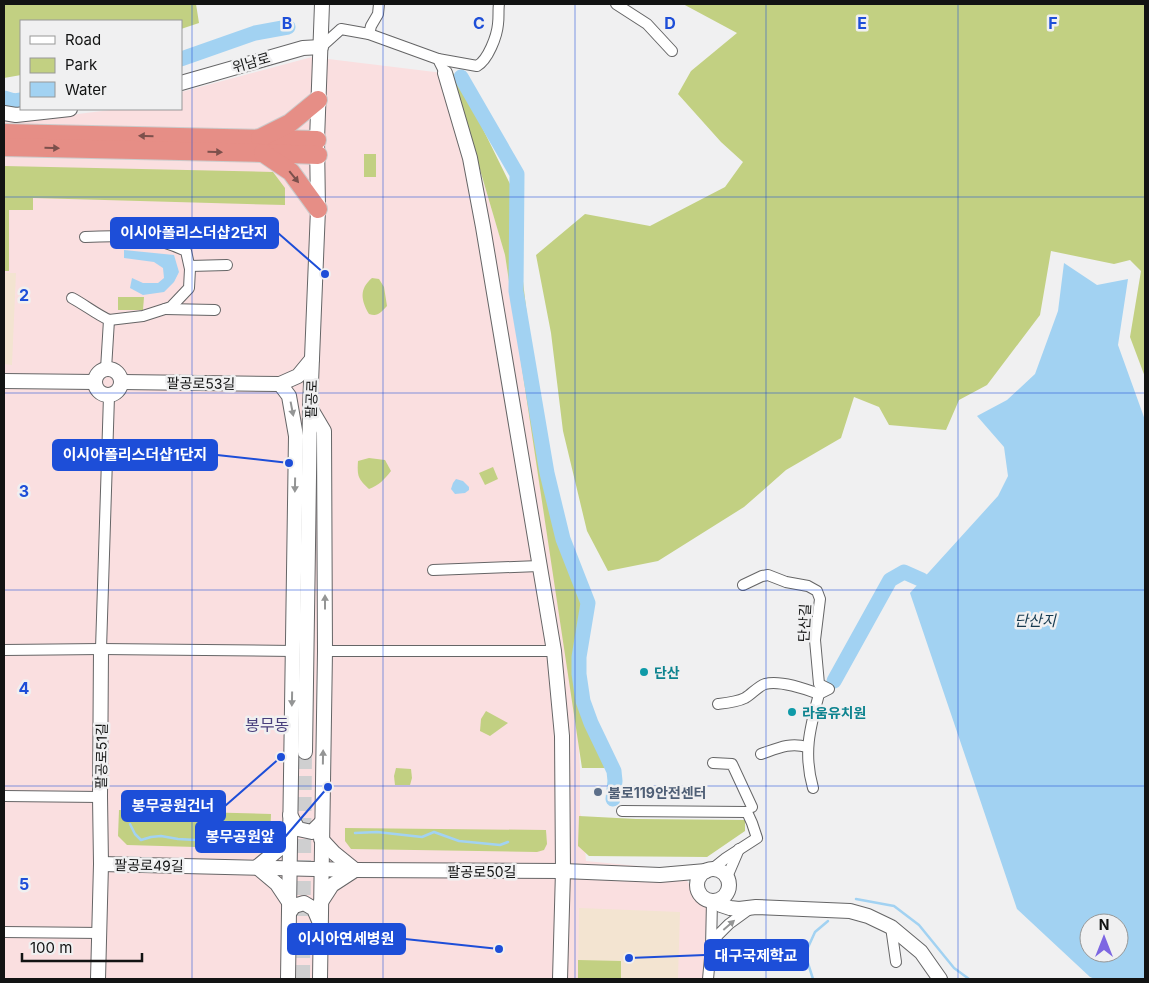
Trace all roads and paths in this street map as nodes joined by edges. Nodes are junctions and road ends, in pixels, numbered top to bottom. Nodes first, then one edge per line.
1 (322, 4) edge
2 (329, 4) edge
3 (379, 4) edge
4 (499, 4) edge
5 (616, 4) edge
6 (369, 34) junction
7 (321, 47) junction
8 (672, 51) dead end
9 (438, 59) junction
10 (445, 73) joint
11 (182, 83) edge
12 (318, 100) junction
13 (61, 110) edge
14 (4, 113) edge
15 (4, 133) edge
16 (261, 146) junction
17 (4, 147) edge
18 (317, 148) junction
19 (318, 209) junction
20 (85, 237) dead end
21 (227, 265) dead end
22 (190, 266) junction
23 (72, 298) dead end
24 (164, 310) junction
25 (214, 310) dead end
26 (109, 320) junction
27 (312, 359) junction
28 (106, 369) junction
29 (4, 381) edge
30 (95, 382) junction
31 (122, 382) junction
32 (280, 384) junction
33 (108, 396) junction
34 (310, 408) junction
35 (296, 436) junction
36 (539, 566) junction
37 (433, 570) dead end
38 (743, 585) dead end
39 (102, 649) junction
40 (4, 650) edge
41 (293, 651) junction
42 (325, 651) junction
43 (554, 651) junction
44 (819, 694) junction
45 (718, 704) dead end
46 (808, 747) junction
47 (305, 752) tunnel mouth
48 (761, 754) dead end
49 (713, 763) dead end
50 (813, 788) dead end
51 (4, 796) edge
52 (100, 797) junction
53 (752, 807) dead end
54 (622, 811) dead end
55 (290, 814) junction
56 (322, 823) junction
57 (321, 839) junction
58 (290, 840) junction
59 (739, 849) junction
60 (101, 864) junction
61 (257, 868) junction
62 (296, 868) junction
63 (321, 869) junction
64 (355, 870) junction
65 (563, 871) junction
66 (708, 871) junction
67 (660, 875) junction
68 (728, 884) junction
69 (699, 893) junction
70 (714, 901) junction
71 (321, 902) junction
72 (289, 908) junction
73 (749, 908) junction
74 (321, 926) junction
75 (891, 928) junction
76 (4, 932) edge
77 (100, 933) junction
78 (711, 947) junction
79 (896, 962) dead end
80 (98, 979) edge
81 (288, 979) edge
82 (320, 979) edge
83 (560, 979) edge
84 (708, 979) edge
85 (940, 979) edge

1 - 7 main road, 팔공로
2 - 7 main road, 팔공로
3 - 6 street
4 - 9 street
5 - 8 street
6 - 7 street
6 - 9 street
7 - 11 main road, 위남로
7 - 12 main road, 팔공로
9 - 10 street
10 - 36 main road
12 - 16 highway
12 - 18 main road, 팔공로
13 - 14 main road
16 -> 15 highway
17 -> 16 highway
16 - 18 highway
16 -> 19 highway
18 - 19 main road, 팔공로
19 - 27 main road, 팔공로
20 - 22 street
21 - 22 street
22 - 24 street
23 - 26 street
24 - 25 street
24 - 26 street
26 - 28 street
27 - 32 main road
27 - 34 main road, 팔공로
28 - 30 main road
28 - 31 main road
29 - 30 main road
30 - 33 main road
31 - 32 main road, 팔공로53길
31 - 33 main road
32 -> 35 main road
33 - 39 street
34 - 35 main road
42 -> 34 main road
34 - 47 main road, 팔공로
35 -> 41 main road
36 - 37 street
36 - 43 main road
38 - 44 street, 단산길
39 - 40 street
39 - 41 street
39 - 52 main road, 팔공로51길
41 -> 55 main road
42 - 43 street
56 -> 42 main road
43 - 65 main road
44 - 45 street
44 - 46 street, 단산길
46 - 48 street
46 - 50 street, 단산길
49 - 53 street
51 - 52 street
52 - 60 main road, 팔공로51길
54 - 59 street
55 - 56 main road
55 - 58 main road
56 - 57 main road
57 - 63 main road
57 - 64 main road
58 - 61 main road
58 - 62 main road
59 - 66 street
59 - 68 street
60 - 61 main road, 팔공로49길
60 - 77 main road, 팔공로49길
61 - 62 main road, 팔공로49길
61 - 72 main road
62 - 63 main road, 팔공로50길
62 - 72 main road
63 - 64 main road, 팔공로50길
63 - 71 main road
64 - 65 main road, 팔공로50길
64 - 71 main road
65 - 67 main road, 팔공로50길
65 - 83 main road
66 - 67 main road
66 - 68 main road
66 - 69 main road
67 - 69 main road
68 - 70 main road
68 - 73 main road
69 - 70 main road
70 - 73 main road
70 - 78 street
71 - 74 main road
72 - 74 main road
72 - 81 main road
73 - 75 main road
78 -> 73 street
74 - 82 main road
75 - 79 street
75 - 85 main road
76 - 77 street
77 - 80 main road, 팔공로49길
78 - 84 street

